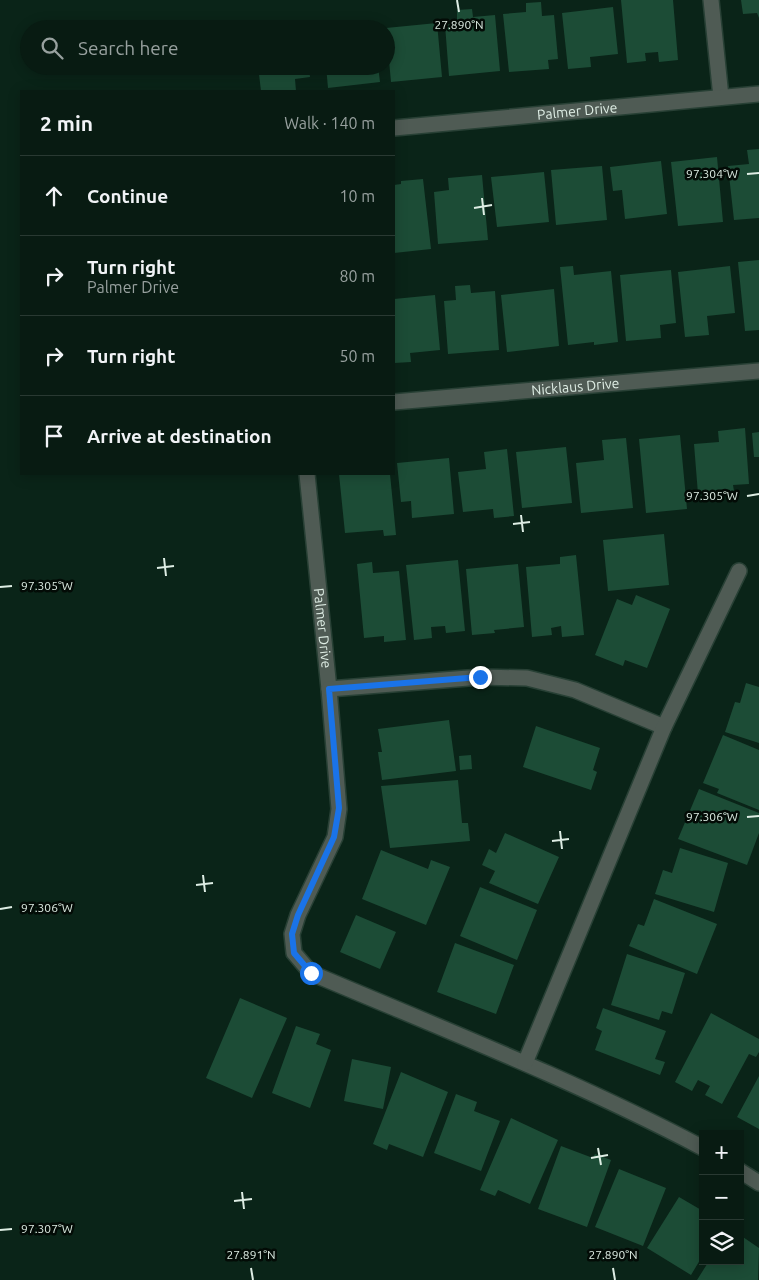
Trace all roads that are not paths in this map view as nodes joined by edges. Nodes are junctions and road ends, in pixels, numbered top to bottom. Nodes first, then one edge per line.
1 (711, 0) edge
2 (759, 94) edge
3 (720, 97) junction
4 (395, 128) edge
5 (759, 370) edge
6 (395, 402) edge
7 (307, 475) edge
8 (739, 571) dead end
9 (329, 689) junction
10 (664, 727) junction
11 (525, 1064) junction
12 (699, 1146) edge
13 (744, 1174) edge
14 (759, 1183) edge

1 - 3 street
2 - 3 street, Palmer Drive
3 - 4 street, Palmer Drive
5 - 6 street, Nicklaus Drive
7 - 9 street, Palmer Drive
8 - 10 street
9 - 10 street
9 - 11 street, Palmer Drive
10 - 11 street
11 - 12 street
13 - 14 street

